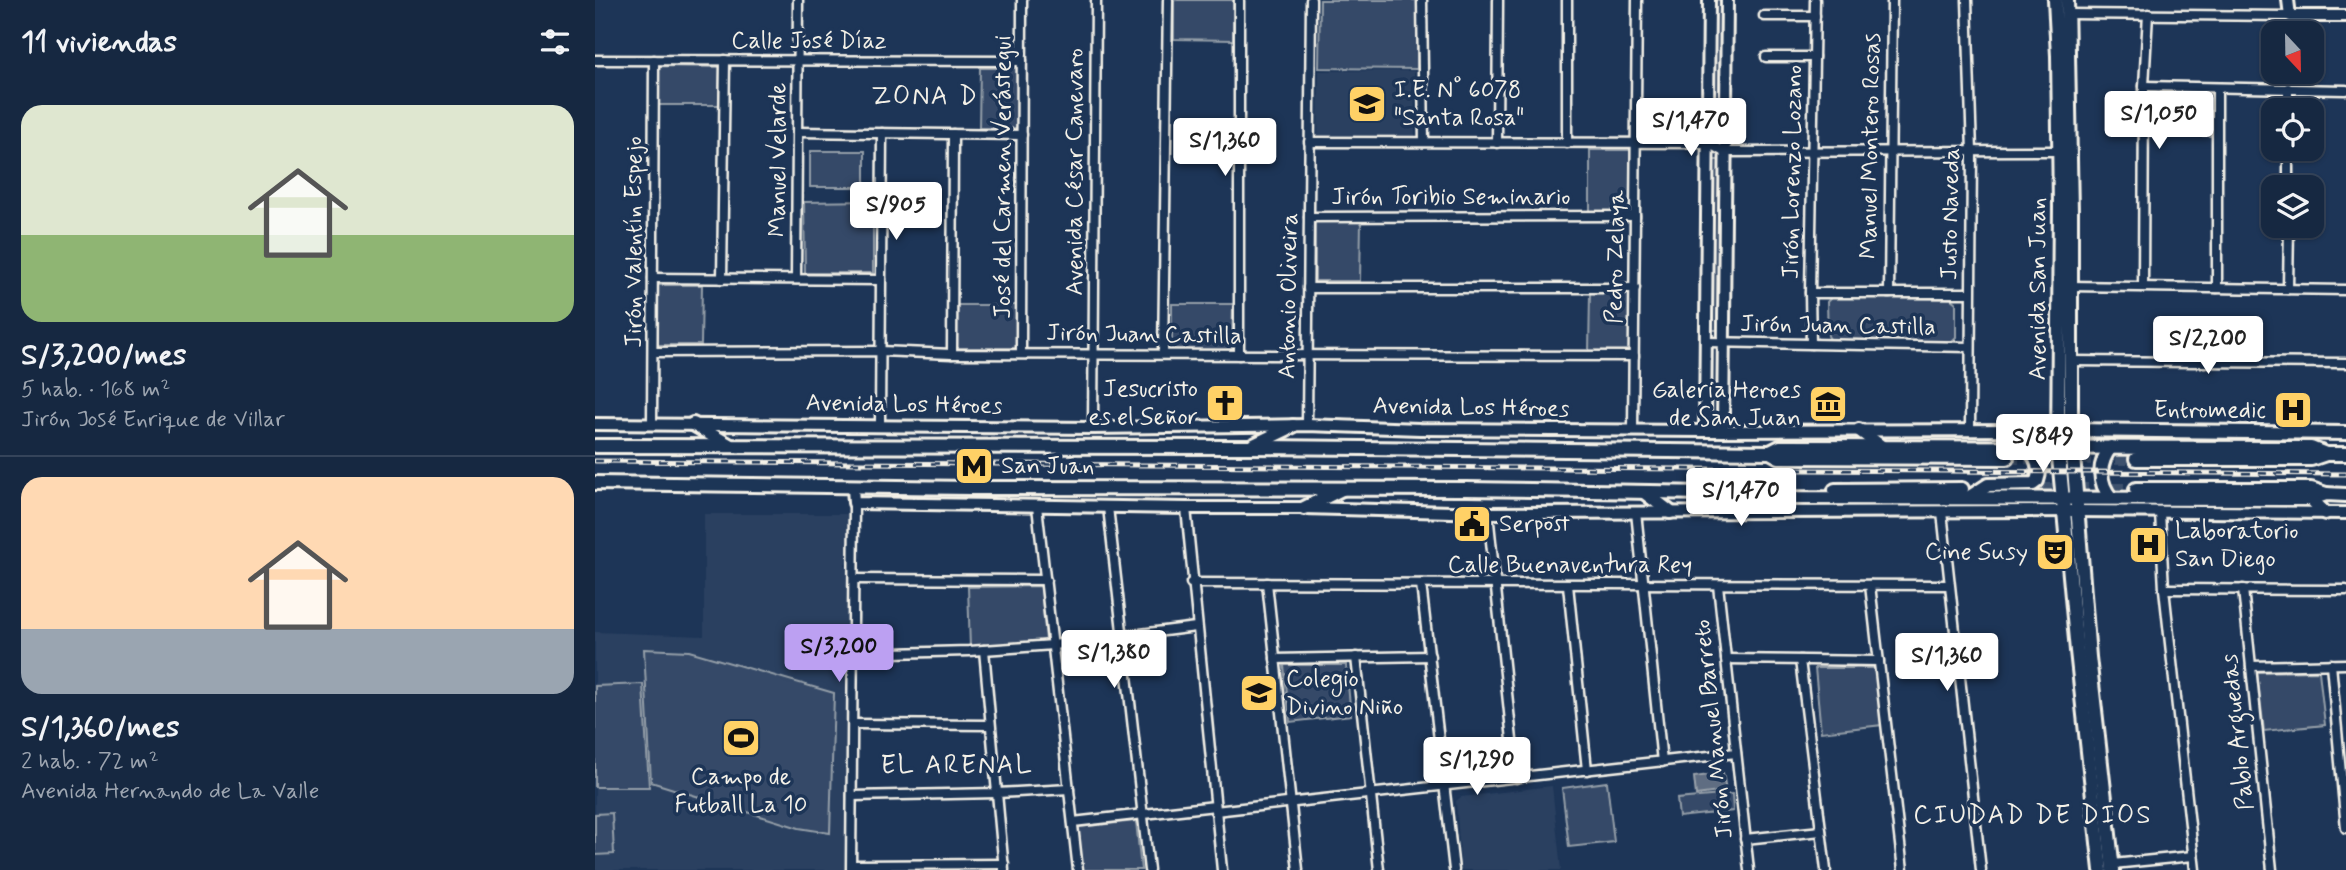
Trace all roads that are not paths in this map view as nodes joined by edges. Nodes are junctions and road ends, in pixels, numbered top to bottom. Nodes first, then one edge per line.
1 (798, 0) edge
2 (1022, 0) edge
3 (1096, 0) edge
4 (1168, 0) edge
5 (1239, 0) edge
6 (1311, 0) edge
7 (1422, 0) edge
8 (1498, 0) edge
9 (1567, 0) edge
10 (1637, 0) edge
11 (1709, 0) edge
12 (1727, 0) edge
13 (1815, 0) edge
14 (1892, 0) edge
15 (1967, 0) edge
16 (2055, 0) edge
17 (2067, 0) edge
18 (2288, 0) edge
19 (2069, 14) junction
20 (2148, 14) junction
21 (1764, 16) dead end
22 (1815, 16) junction
23 (2290, 16) junction
24 (2346, 16) edge
25 (1766, 57) dead end
26 (1814, 57) junction
27 (595, 60) edge
28 (654, 60) junction
29 (725, 60) junction
30 (798, 60) junction
31 (1022, 61) junction
32 (2144, 86) junction
33 (2217, 88) junction
34 (2288, 88) junction
35 (2346, 90) edge
36 (2288, 98) edge
37 (797, 132) junction
38 (881, 133) junction
39 (953, 134) junction
40 (1022, 135) junction
41 (1310, 142) junction
42 (1424, 142) junction
43 (1497, 142) junction
44 (1567, 143) junction
45 (1636, 143) junction
46 (1708, 143) junction
47 (2065, 151) junction
48 (1724, 152) junction
49 (1812, 152) junction
50 (1891, 152) junction
51 (1972, 152) junction
52 (1636, 216) junction
53 (1309, 217) junction
54 (2289, 238) edge
55 (653, 278) junction
56 (722, 279) junction
57 (796, 279) junction
58 (881, 280) junction
59 (2064, 286) junction
60 (2143, 287) junction
61 (1308, 288) junction
62 (1635, 288) junction
63 (2217, 288) junction
64 (2288, 289) junction
65 (2346, 289) edge
66 (1810, 293) junction
67 (1889, 293) junction
68 (1969, 293) junction
69 (1706, 342) junction
70 (1723, 343) junction
71 (1811, 344) junction
72 (1970, 347) junction
73 (880, 351) junction
74 (653, 352) junction
75 (1021, 353) junction
76 (1094, 353) junction
77 (952, 354) junction
78 (1163, 354) junction
79 (1239, 355) junction
80 (1307, 356) junction
81 (1634, 356) junction
82 (2070, 361) junction
83 (2346, 363) edge
84 (595, 424) edge
85 (652, 424) junction
86 (693, 424) junction
87 (880, 425) junction
88 (1307, 425) junction
89 (1293, 426) junction
90 (1093, 428) junction
91 (1970, 429) junction
92 (1633, 430) junction
93 (1859, 430) junction
94 (2057, 430) junction
95 (2071, 430) junction
96 (1705, 431) junction
97 (1723, 431) junction
98 (2346, 433) edge
99 (595, 446) edge
100 (729, 446) junction
101 (1250, 447) junction
102 (1882, 447) junction
103 (2026, 447) junction
104 (2058, 447) junction
105 (2073, 447) junction
106 (2111, 447) junction
107 (1770, 452) junction
108 (2326, 454) junction
109 (2346, 454) edge
110 (2007, 458) tunnel mouth
111 (2136, 458) tunnel mouth
112 (595, 483) edge
113 (853, 487) junction
114 (1344, 488) junction
115 (2136, 489) tunnel mouth
116 (1643, 492) junction
117 (1965, 494) junction
118 (2326, 494) junction
119 (2346, 495) edge
120 (2111, 498) junction
121 (2311, 499) junction
122 (853, 503) junction
123 (2069, 504) junction
124 (1037, 506) junction
125 (1108, 507) junction
126 (1304, 508) junction
127 (1186, 509) junction
128 (1636, 512) junction
129 (1670, 512) junction
130 (1942, 512) junction
131 (2160, 512) junction
132 (1488, 513) junction
133 (2325, 513) junction
134 (2346, 513) edge
135 (854, 579) junction
136 (1045, 580) junction
137 (1192, 583) junction
138 (1267, 583) junction
139 (1421, 584) junction
140 (1495, 584) junction
141 (1644, 584) junction
142 (1568, 585) junction
143 (1718, 585) junction
144 (1870, 585) junction
145 (1949, 585) junction
146 (2164, 589) junction
147 (2242, 589) junction
148 (2346, 590) edge
149 (1196, 627) junction
150 (1123, 637) junction
151 (1053, 645) junction
152 (983, 650) junction
153 (853, 654) junction
154 (1430, 656) junction
155 (1356, 657) junction
156 (1275, 659) junction
157 (1726, 659) junction
158 (1800, 660) junction
159 (1879, 662) junction
160 (2331, 664) junction
161 (2346, 664) edge
162 (2251, 666) junction
163 (853, 724) junction
164 (990, 725) junction
165 (1736, 753) junction
166 (1662, 761) junction
167 (1587, 770) junction
168 (1516, 778) junction
169 (1445, 786) junction
170 (1069, 789) junction
171 (997, 793) junction
172 (1371, 794) junction
173 (852, 796) junction
174 (1291, 803) junction
175 (1215, 808) junction
176 (1143, 814) junction
177 (1073, 822) junction
178 (2346, 828) edge
179 (1821, 831) junction
180 (1745, 839) junction
181 (2193, 856) junction
182 (852, 867) edge
183 (1004, 867) edge
184 (929, 868) edge
185 (2109, 868) edge
186 (1078, 870) edge
187 (1149, 870) edge
188 (1223, 870) edge
189 (1298, 870) edge
190 (1379, 870) edge
191 (1454, 870) edge
192 (1749, 870) edge
193 (1826, 870) edge
194 (1903, 870) edge
195 (1981, 870) edge
196 (2195, 870) edge
197 (2272, 870) edge

1 - 30 street, Manuel Velarde
2 - 31 street, José del Carmen Verástegui
3 - 76 street, Avenida César Canevaro
4 - 78 street
5 - 79 street
6 - 41 street, Antonio Oliveira
7 - 42 street
8 - 43 street
9 - 44 street
10 - 45 street, Pedro Zelaya
11 - 46 street
12 - 48 street
13 - 22 street, Jirón Lorenzo Lozano
14 - 50 street, Manuel Montero Rosas
15 - 51 street, Justo Naveda
16 - 47 main road, Avenida San Juan
17 - 19 main road, Avenida San Juan
18 - 23 street
19 - 20 street
19 - 47 main road, Avenida San Juan
20 - 23 street
20 - 32 street
21 - 22 street
22 - 26 street, Jirón Lorenzo Lozano
23 - 24 street
25 - 26 street
26 - 49 street, Jirón Lorenzo Lozano
27 - 28 street, Calle José Díaz
28 - 29 street, Calle José Díaz
28 - 55 street, Jirón Valentín Espejo
29 - 30 street, Calle José Díaz
29 - 56 street
30 - 31 street, Calle José Díaz
30 - 37 street, Manuel Velarde
31 - 40 street, José del Carmen Verástegui
32 - 33 street
32 - 60 street
33 - 34 street
33 - 63 street
34 - 35 street
34 - 36 street
37 - 38 street
37 - 57 street, Manuel Velarde
38 - 39 street
38 - 58 street
39 - 40 street
39 - 77 street
40 - 75 street, José del Carmen Verástegui
41 - 42 street
41 - 53 street, Antonio Oliveira
42 - 43 street
43 - 44 street
44 - 45 street
45 - 46 street
45 - 52 street, Pedro Zelaya
46 - 48 street
46 - 69 street
47 - 51 street
47 - 59 main road, Avenida San Juan
48 - 49 street
48 - 70 street
49 - 50 street
49 - 66 street, Jirón Lorenzo Lozano
50 - 51 street
50 - 67 street, Manuel Montero Rosas
51 - 68 street, Justo Naveda
52 - 53 street, Jirón Toribio Seminario
52 - 62 street, Pedro Zelaya
53 - 61 street, Antonio Oliveira
54 - 64 street
55 - 56 street
55 - 74 street, Jirón Valentín Espejo
56 - 57 street
57 - 58 street
58 - 73 street
59 - 60 street
59 - 82 main road, Avenida San Juan
59 - 94 main road, Avenida San Juan
60 - 63 street
61 - 62 street
61 - 80 street, Antonio Oliveira
62 - 81 street, Pedro Zelaya
63 - 64 street
64 - 65 street
66 - 67 street
66 - 71 street, Jirón Lorenzo Lozano
67 - 68 street
68 - 72 street, Justo Naveda
69 - 70 street, Jirón Juan Castilla
69 - 96 street
70 - 71 street, Jirón Juan Castilla
70 - 97 street
71 - 72 street, Jirón Juan Castilla
72 - 91 street, Justo Naveda
73 - 74 street, Jirón Juan Castilla
73 - 77 street, Jirón Juan Castilla
73 - 87 street
74 - 85 street, Jirón Valentín Espejo
75 - 76 street, Jirón Juan Castilla
75 - 77 street, Jirón Juan Castilla
76 - 78 street, Jirón Juan Castilla
76 - 90 street, Avenida César Canevaro
78 - 79 street, Jirón Juan Castilla
79 - 80 street, Jirón Juan Castilla
80 - 81 street, Jirón Juan Castilla
80 - 88 street, Antonio Oliveira
81 - 92 street, Pedro Zelaya
82 - 83 street
82 - 95 main road, Avenida San Juan
84 - 85 street, Avenida Los Héroes
85 - 86 street, Avenida Los Héroes
86 - 87 street, Avenida Los Héroes
86 - 100 main road
87 - 90 street, Avenida Los Héroes
88 - 89 street, Avenida Los Héroes
88 - 92 street, Avenida Los Héroes
89 - 90 street, Avenida Los Héroes
89 - 101 main road
91 - 93 street, Avenida Los Héroes
91 - 94 street, Avenida Los Héroes
92 - 96 street, Avenida Los Héroes
93 - 97 street, Avenida Los Héroes
93 - 102 main road
94 - 95 main road, Avenida Los Héroes
94 - 104 main road, Avenida San Juan
95 - 98 main road, Avenida Los Héroes
95 - 105 main road, Avenida San Juan
96 - 97 street, Avenida Los Héroes
99 - 100 main road, Avenida Los Héroes
100 - 101 main road, Avenida Los Héroes
101 - 107 main road, Avenida Los Héroes
102 - 103 main road, Avenida Los Héroes
102 - 107 main road, Avenida Los Héroes
103 - 104 main road, Avenida Los Héroes
103 - 117 main road
104 - 105 main road, Avenida Los Héroes
104 - 123 main road, Avenida San Juan
105 - 106 main road, Avenida Los Héroes
105 - 123 main road, Avenida San Juan
106 - 108 main road, Avenida Los Héroes
106 - 120 main road
107 - 110 main road, Avenida Los Héroes
108 - 109 main road, Avenida Los Héroes
108 - 111 main road, Avenida Los Héroes
112 - 113 main road
113 - 114 main road
113 - 122 street
114 - 116 main road
114 - 126 main road
115 - 118 main road
116 - 117 main road
116 - 129 main road
117 - 123 main road
118 - 119 main road
118 - 121 main road
120 - 121 main road
120 - 123 main road
121 - 133 main road
122 - 124 street
122 - 135 street
123 - 130 street
123 - 131 street
123 - 185 main road, Avenida San Juan
124 - 125 street
124 - 136 street
125 - 127 street
125 - 150 street
126 - 127 street
126 - 132 street
127 - 137 street
128 - 129 street
128 - 132 street
128 - 141 street
129 - 130 street
130 - 145 street
131 - 133 street
131 - 146 street
132 - 140 street
133 - 134 street
135 - 136 street
135 - 153 street
136 - 151 street
137 - 138 street, Calle Buenaventura Rey
137 - 149 street
138 - 139 street, Calle Buenaventura Rey
138 - 156 street
139 - 140 street, Calle Buenaventura Rey
139 - 154 street
140 - 142 street, Calle Buenaventura Rey
140 - 168 street
141 - 142 street, Calle Buenaventura Rey
141 - 143 street, Calle Buenaventura Rey
141 - 166 street
142 - 167 street
143 - 144 street, Calle Buenaventura Rey
143 - 157 street, Jirón Manuel Barreto
144 - 145 street, Calle Buenaventura Rey
144 - 159 street
145 - 195 street
146 - 147 street
146 - 181 street
147 - 148 street
147 - 162 street, Pablo Arguedas
149 - 150 street
149 - 175 street
150 - 151 street
150 - 176 street
151 - 152 street
151 - 170 street
152 - 153 street
152 - 164 street
153 - 163 street
154 - 155 street
154 - 169 street
155 - 156 street
155 - 172 street
156 - 174 street
157 - 158 street
157 - 165 street, Jirón Manuel Barreto
158 - 159 street
158 - 179 street
159 - 194 street
160 - 161 street
160 - 162 street
160 - 178 street
162 - 197 street, Pablo Arguedas
163 - 164 street
163 - 173 street
164 - 171 street
165 - 166 street
165 - 180 street, Jirón Manuel Barreto
166 - 167 street
167 - 168 street
168 - 169 street
169 - 172 street
169 - 191 street
170 - 171 street
170 - 177 street
171 - 173 street
171 - 183 street
172 - 174 street
172 - 190 street
173 - 182 street
174 - 175 street
174 - 189 street
175 - 176 street
175 - 188 street
176 - 177 street
176 - 187 street
177 - 186 street
179 - 180 street
179 - 193 street
180 - 192 street, Jirón Manuel Barreto
181 - 185 street
181 - 196 street
182 - 184 street
183 - 184 street

